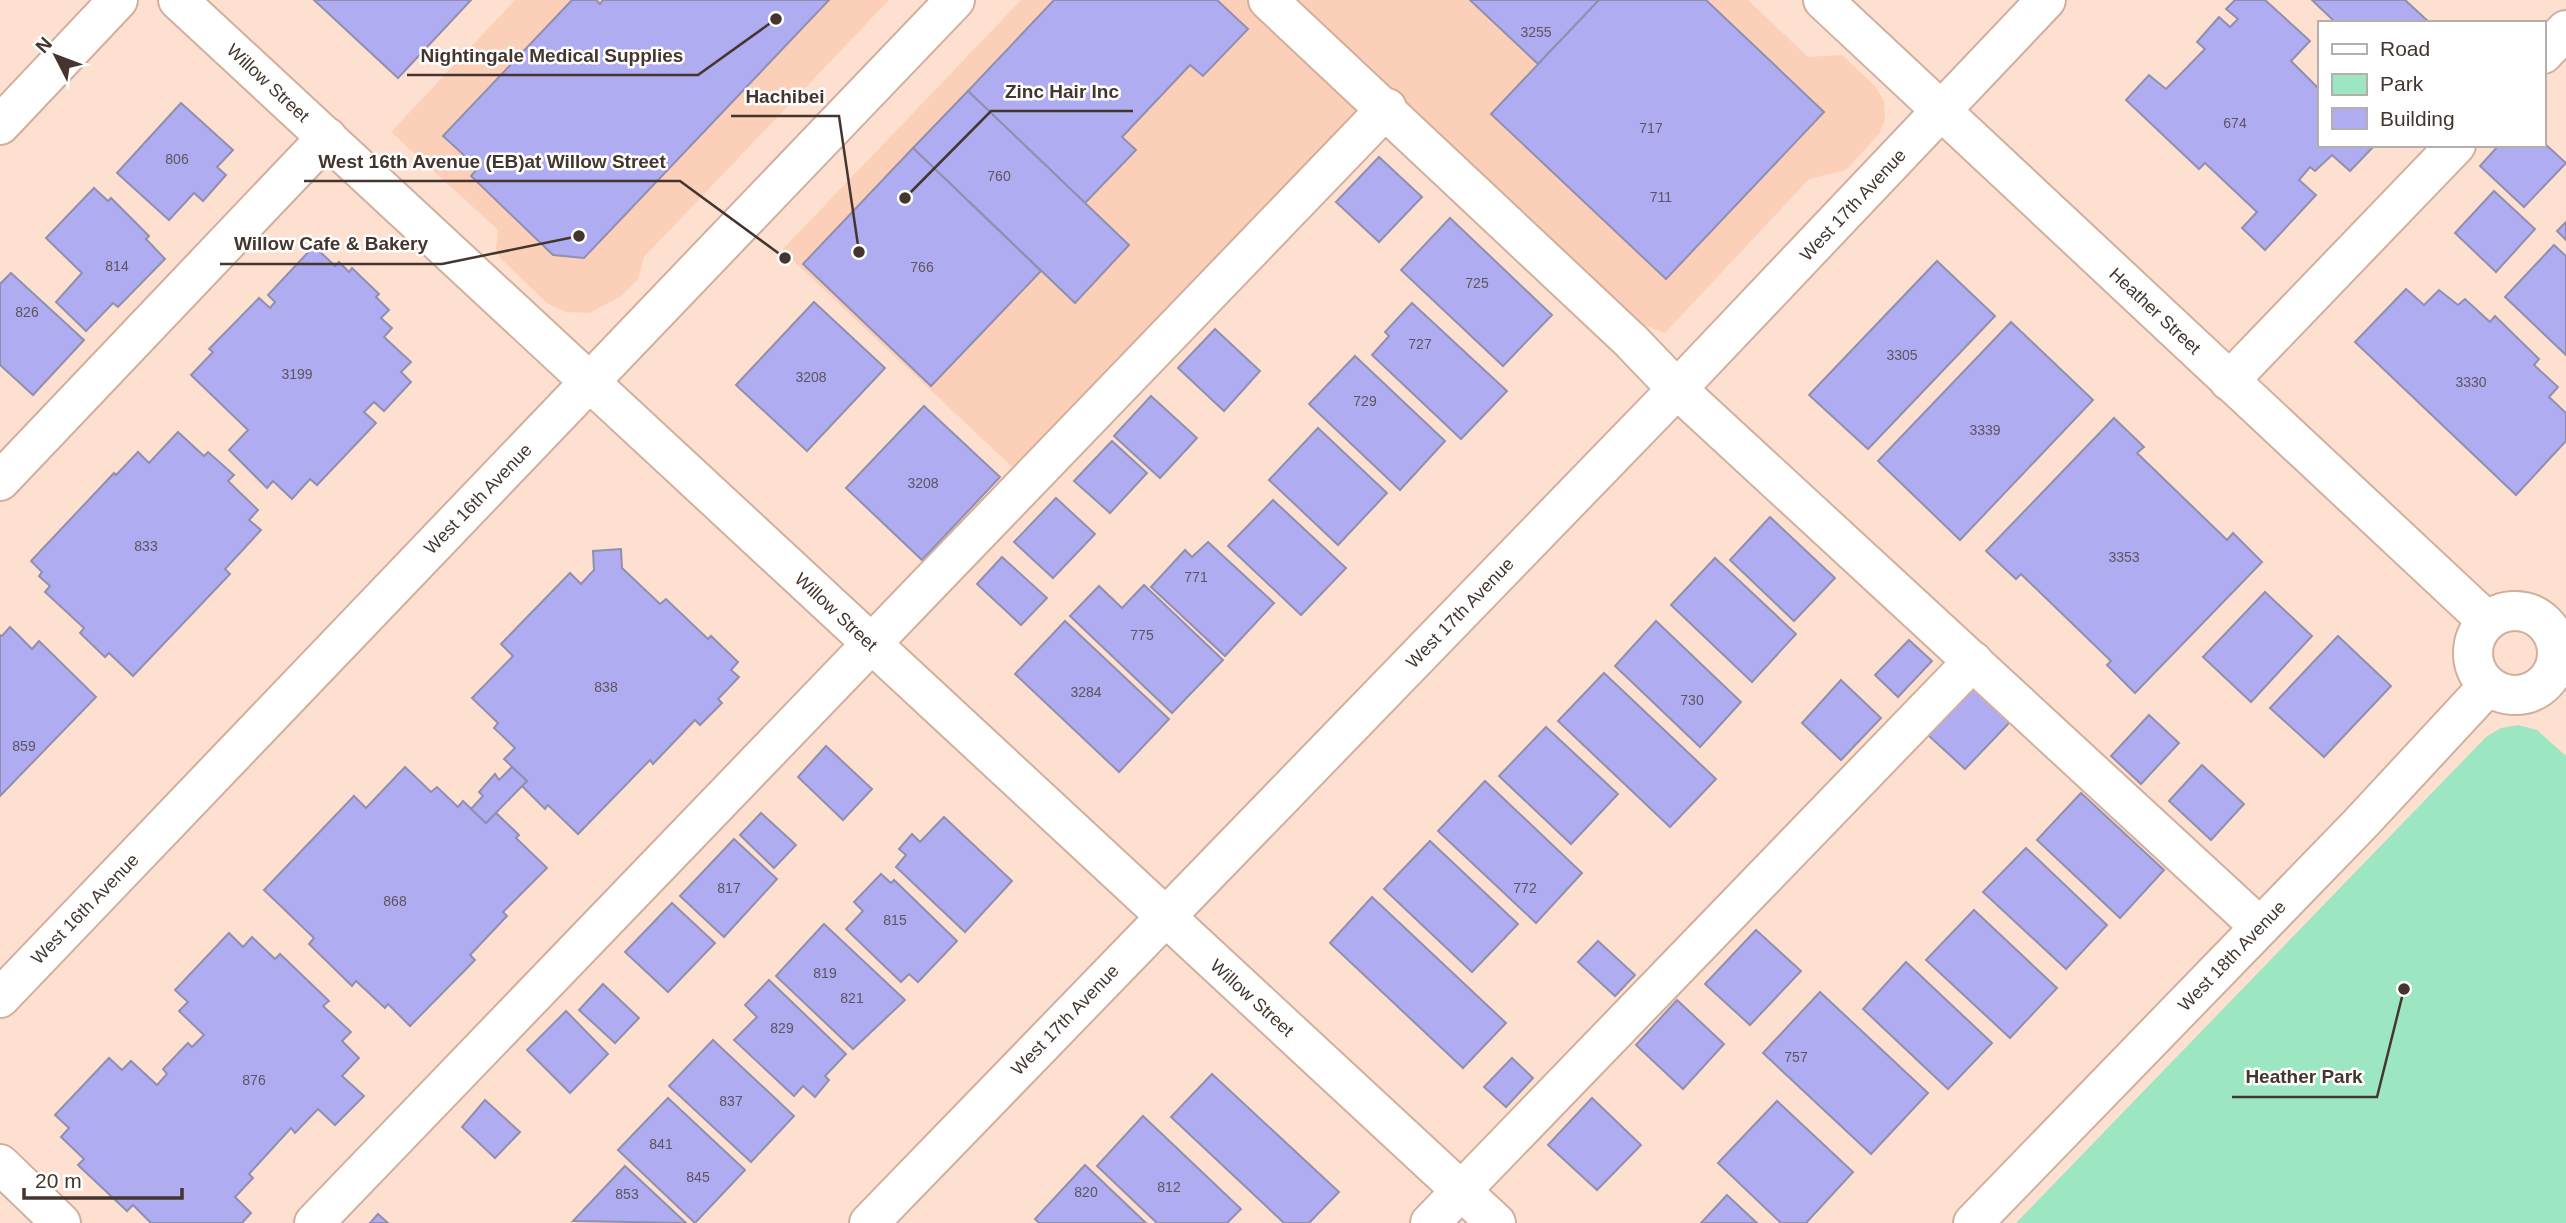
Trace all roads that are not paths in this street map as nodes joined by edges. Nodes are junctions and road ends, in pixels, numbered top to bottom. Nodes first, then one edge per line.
1 (118, 0) edge
2 (178, 0) edge
3 (955, 0) edge
4 (1268, 0) edge
5 (1823, 0) edge
6 (2046, 0) edge
7 (2566, 30) edge
8 (2545, 52) edge
9 (1387, 108) junction
10 (1941, 111) junction
11 (0, 125) edge
12 (327, 137) junction
13 (2454, 147) edge
14 (590, 381) junction
15 (2229, 381) junction
16 (1677, 389) junction
17 (0, 481) edge
18 (2556, 614) edge
19 (2487, 621) junction
20 (870, 644) junction
21 (1973, 661) junction
22 (2488, 686) junction
23 (2557, 688) edge
24 (1165, 917) junction
25 (2260, 928) junction
26 (0, 998) edge
27 (0, 1164) edge
28 (1461, 1190) junction
29 (61, 1223) edge
30 (314, 1223) edge
31 (869, 1223) edge
32 (1430, 1223) edge
33 (1496, 1223) edge
34 (1973, 1223) edge

1 - 11 street
2 - 12 street, Willow Street
3 - 14 street, West 16th Avenue
4 - 9 street
5 - 10 street, Heather Street
6 - 10 street, West 17th Avenue
7 - 8 street
9 - 16 street
9 - 20 street
10 - 15 street, Heather Street
10 - 16 street, West 17th Avenue
12 - 14 street, Willow Street
12 - 17 street
13 - 15 street
14 - 20 street, Willow Street
14 - 26 street, West 16th Avenue
15 - 19 street, Heather Street
16 - 21 street
16 - 24 street, West 17th Avenue
18 - 19 street
18 - 23 street
19 - 22 street
20 - 24 street, Willow Street
20 - 30 street
21 - 25 street
21 - 28 street
22 - 23 street
22 - 25 street, West 18th Avenue
24 - 28 street, Willow Street
24 - 31 street, West 17th Avenue
25 - 34 street, West 18th Avenue
27 - 29 street
28 - 32 street
28 - 33 street, Willow Street

